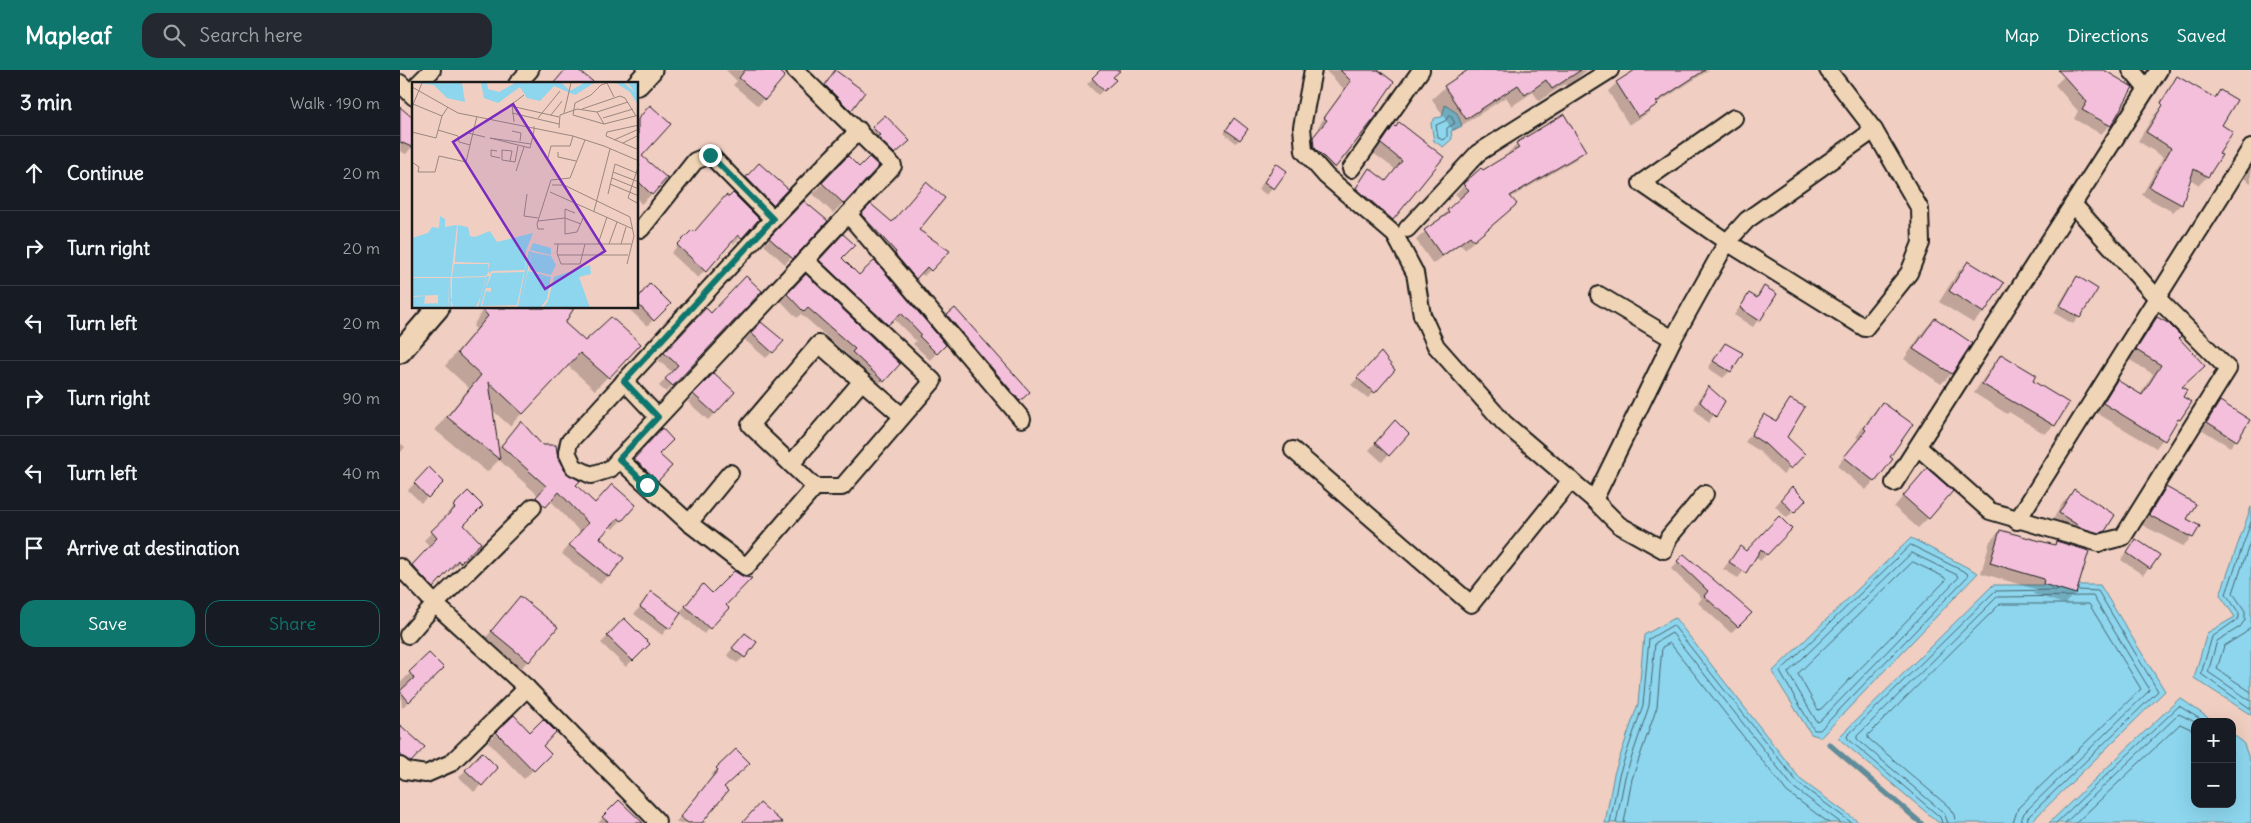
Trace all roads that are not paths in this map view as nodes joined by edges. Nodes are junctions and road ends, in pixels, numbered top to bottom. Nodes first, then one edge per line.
1 (432, 70) edge
2 (530, 70) edge
3 (651, 70) edge
4 (795, 70) edge
5 (1312, 70) edge
6 (1421, 70) edge
7 (1610, 70) edge
8 (1828, 70) edge
9 (2131, 70) edge
10 (2159, 70) edge
11 (419, 82) edge
12 (519, 82) edge
13 (639, 83) edge
14 (2147, 89) junction
15 (1734, 118) dead end
16 (858, 130) junction
17 (1874, 130) junction
18 (2251, 148) edge
19 (1351, 169) dead end
20 (2073, 204) junction
21 (848, 214) junction
22 (773, 219) junction
23 (1407, 229) dead end
24 (641, 230) dead end
25 (1727, 242) junction
26 (805, 260) junction
27 (1599, 295) dead end
28 (2157, 298) junction
29 (437, 309) edge
30 (1674, 340) junction
31 (400, 352) edge
32 (624, 381) junction
33 (862, 381) junction
34 (902, 416) junction
35 (658, 417) junction
36 (1022, 419) dead end
37 (1918, 447) junction
38 (1293, 450) dead end
39 (619, 459) junction
40 (791, 464) junction
41 (730, 473) dead end
42 (1571, 480) junction
43 (1894, 483) dead end
44 (815, 487) junction
45 (1705, 494) dead end
46 (1594, 500) junction
47 (533, 507) dead end
48 (2017, 521) junction
49 (689, 522) junction
50 (400, 567) edge
51 (435, 604) junction
52 (408, 635) dead end
53 (527, 688) junction
54 (400, 766) edge
55 (655, 823) edge

1 - 11 street
2 - 12 street
3 - 13 main road
4 - 16 street
5 - 42 street
6 - 19 street
7 - 23 street
8 - 17 street
9 - 14 street
10 - 14 street
14 - 20 street
15 - 25 street
16 - 21 street
16 - 22 street
17 - 25 street
17 - 25 street
18 - 28 street
20 - 28 street
20 - 37 street
21 - 26 street
21 - 36 street
22 - 24 street
22 - 32 street
25 - 30 street
26 - 34 street
26 - 35 street
27 - 30 street
28 - 48 street
28 - 48 street
29 - 31 main road
30 - 46 street
32 - 35 street
32 - 39 street
33 - 34 street
33 - 40 street
33 - 40 street
34 - 44 street
35 - 39 street
37 - 43 street
37 - 48 street
38 - 42 street
39 - 49 street
40 - 44 street
41 - 49 street
42 - 46 street
44 - 49 street
45 - 46 street
47 - 51 street
50 - 51 street
51 - 52 street
51 - 53 street
53 - 54 street
53 - 55 street

